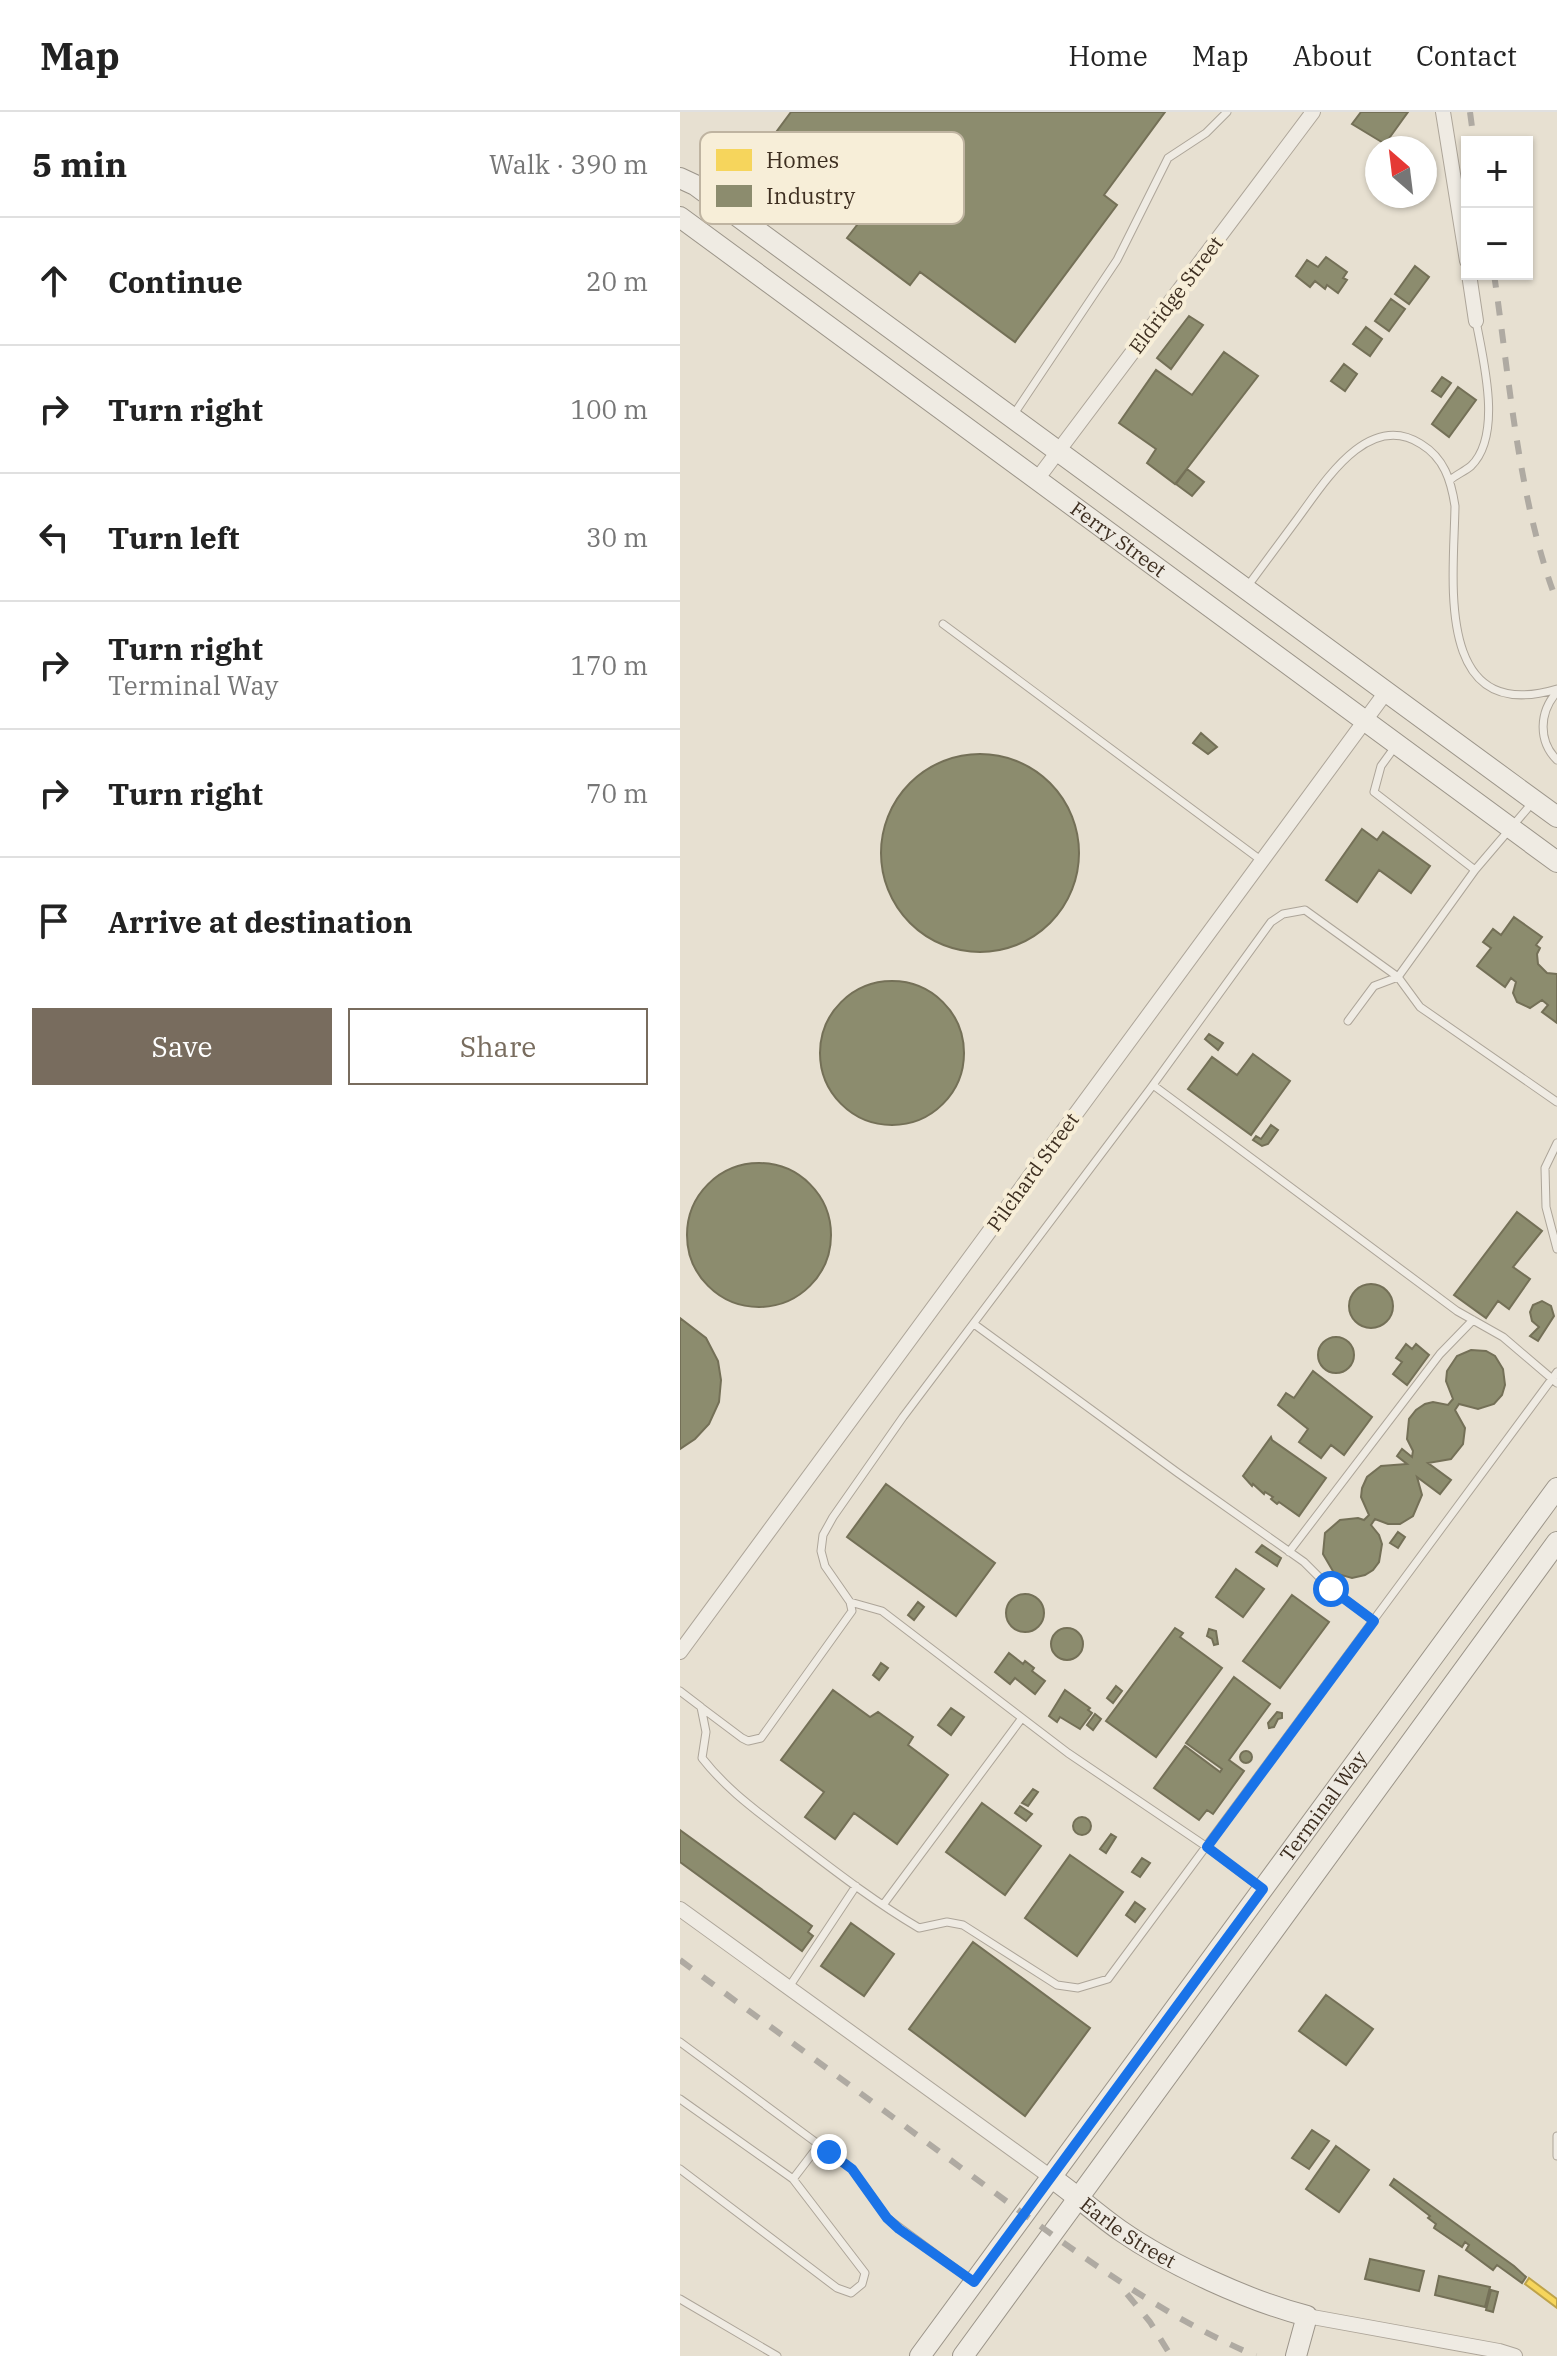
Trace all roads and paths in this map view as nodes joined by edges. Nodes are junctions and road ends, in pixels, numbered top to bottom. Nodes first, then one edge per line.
1 (1227, 112) edge
2 (1313, 112) edge
3 (1443, 112) edge
4 (680, 178) edge
5 (700, 189) edge
6 (680, 217) edge
7 (748, 224) edge
8 (1461, 224) edge
9 (1470, 280) edge
10 (1476, 321) joint
11 (1012, 417) junction
12 (1058, 451) junction
13 (1038, 478) junction
14 (1450, 480) junction
15 (1246, 589) junction
16 (943, 624) dead end
17 (1557, 690) edge
18 (1386, 692) junction
19 (1367, 720) junction
20 (1398, 743) junction
21 (1557, 760) edge
22 (1535, 801) junction
23 (1557, 817) edge
24 (1512, 828) junction
25 (1262, 861) junction
26 (1557, 862) edge
27 (1475, 870) junction
28 (1398, 977) junction
29 (1348, 1021) dead end
30 (1153, 1085) junction
31 (1557, 1102) edge
32 (1557, 1143) edge
33 (1555, 1155) edge
34 (1557, 1249) edge
35 (1473, 1320) junction
36 (974, 1324) junction
37 (1555, 1378) edge
38 (1557, 1488) edge
39 (1557, 1542) edge
40 (1289, 1552) junction
41 (850, 1602) junction
42 (1374, 1621) junction
43 (680, 1652) edge
44 (680, 1691) edge
45 (701, 1707) junction
46 (1022, 1718) junction
47 (1207, 1847) junction
48 (856, 1886) junction
49 (1263, 1889) junction
50 (883, 1905) junction
51 (680, 1909) edge
52 (789, 1987) junction
53 (680, 2042) edge
54 (680, 2099) edge
55 (1557, 2136) edge
56 (819, 2145) junction
57 (1557, 2156) edge
58 (680, 2169) edge
59 (1052, 2178) junction
60 (793, 2179) junction
61 (1080, 2198) junction
62 (974, 2282) junction
63 (680, 2299) edge
64 (1307, 2316) junction
65 (777, 2356) edge
66 (920, 2356) edge
67 (963, 2356) edge
68 (1296, 2356) edge
69 (1515, 2356) edge

1 - 11 lane
2 - 12 street, Eldridge Street
3 - 8 street
4 - 5 main road, Ferry Street
6 - 13 main road, Ferry Street
7 - 11 main road, Ferry Street
9 - 10 street
10 - 14 lane
11 - 12 main road, Ferry Street
12 - 13 street, Eldridge Street
12 - 15 main road, Ferry Street
13 - 19 main road, Ferry Street
14 - 15 lane
14 - 17 lane
15 - 18 main road, Ferry Street
16 - 25 lane
17 - 21 lane
18 - 19 street, Pilchard Street
18 - 22 main road, Ferry Street
19 - 20 main road, Ferry Street
19 - 25 street, Pilchard Street
20 - 24 main road, Ferry Street
20 - 27 lane
22 - 23 main road, Ferry Street
22 - 24 lane
24 - 26 main road, Ferry Street
24 - 27 lane
25 - 43 street, Pilchard Street
27 - 28 lane
28 - 29 lane
28 - 30 lane
28 - 31 lane
30 - 35 lane
30 - 36 lane
32 - 33 lane
33 - 34 lane
35 - 37 lane
35 - 40 lane
36 - 40 lane
36 - 41 lane
37 - 42 lane
38 - 49 main road, Terminal Way
39 - 61 main road, Terminal Way
40 - 42 lane
41 - 45 lane
41 - 46 lane
42 - 47 lane
44 - 45 lane
45 - 48 lane
46 - 47 lane
46 - 50 lane
47 - 49 lane
47 - 50 lane
48 - 50 lane
48 - 52 lane
49 - 59 main road, Terminal Way
51 - 52 street, Earle Street
52 - 59 street, Earle Street
53 - 56 lane
54 - 60 lane
55 - 57 lane
56 - 60 lane
56 - 62 lane
58 - 60 lane
59 - 61 main road, Earle Street
59 - 62 main road, Terminal Way
61 - 64 main road, Earle Street
61 - 67 main road, Terminal Way
62 - 66 main road, Terminal Way
63 - 65 lane
64 - 68 main road
64 - 69 street, Earle Street

